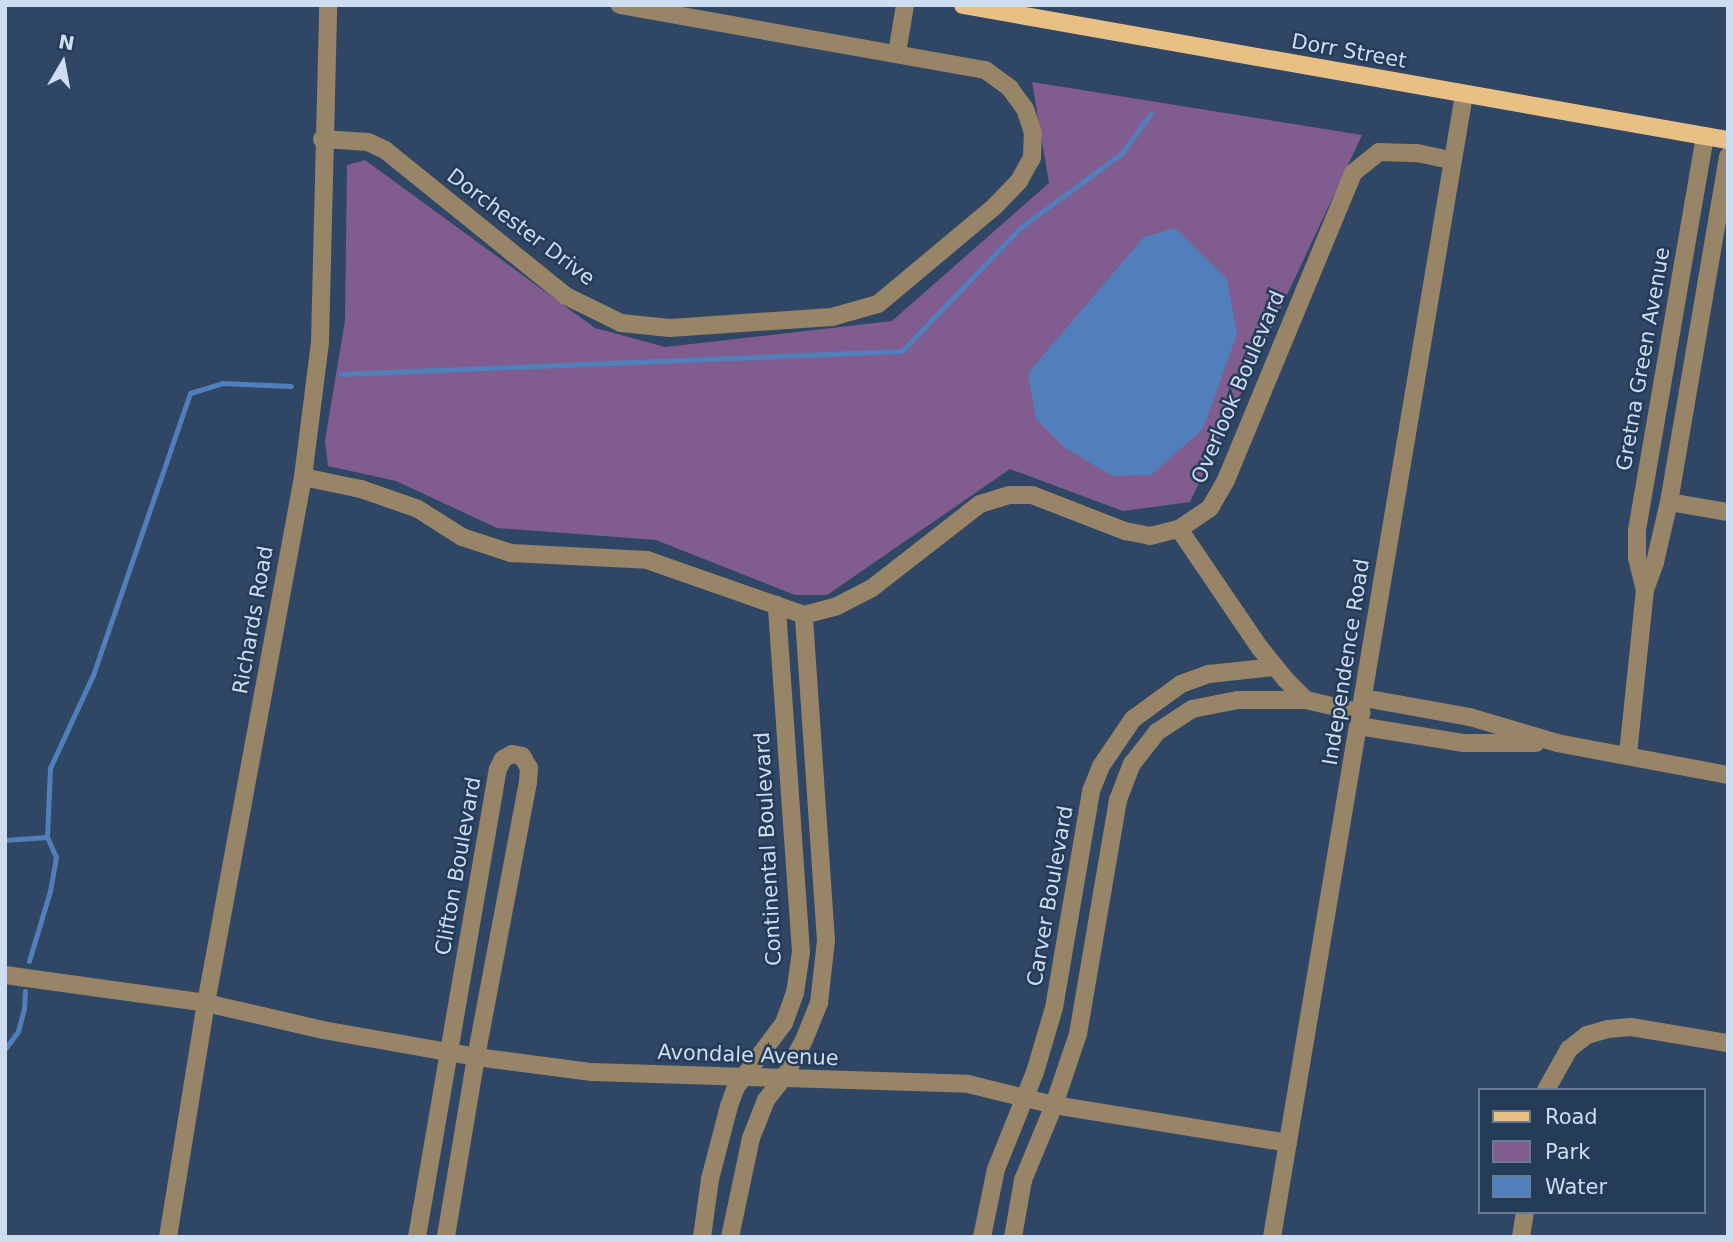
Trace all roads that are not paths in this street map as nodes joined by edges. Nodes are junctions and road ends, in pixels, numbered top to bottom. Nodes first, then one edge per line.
1 (328, 5) edge
2 (620, 5) edge
3 (905, 5) edge
4 (962, 5) edge
5 (897, 53) junction
6 (1464, 94) junction
7 (1705, 136) junction
8 (322, 139) junction
9 (1728, 140) edge
10 (1728, 156) edge
11 (1451, 160) junction
12 (303, 477) junction
13 (1645, 481) junction
14 (1670, 493) junction
15 (1728, 512) edge
16 (1639, 519) junction
17 (1664, 524) junction
18 (1180, 529) junction
19 (1645, 590) junction
20 (777, 605) junction
21 (804, 614) junction
22 (1275, 667) junction
23 (1306, 700) junction
24 (1361, 712) junction
25 (1557, 743) junction
26 (1628, 754) junction
27 (1728, 775) edge
28 (5, 975) edge
29 (206, 1003) junction
30 (1728, 1043) edge
31 (450, 1053) junction
32 (476, 1057) junction
33 (744, 1076) junction
34 (784, 1077) junction
35 (1547, 1088) edge
36 (1024, 1098) junction
37 (1054, 1105) junction
38 (1288, 1143) junction
39 (1525, 1214) edge
40 (168, 1237) edge
41 (417, 1237) edge
42 (446, 1237) edge
43 (702, 1237) edge
44 (730, 1237) edge
45 (982, 1237) edge
46 (1013, 1237) edge
47 (1272, 1237) edge
48 (1521, 1237) edge

1 - 8 street, Richards Road
2 - 5 street, Dorchester Drive
3 - 5 street
4 - 6 main road, Dorr Street
5 - 8 street, Dorchester Drive
6 - 7 main road, Dorr Street
6 - 11 street, Independence Road
7 - 9 main road, Dorr Street
7 - 13 street, Gretna Green Avenue
8 - 12 street, Richards Road
10 - 14 street, Gretna Green Avenue
11 - 18 street, Overlook Boulevard
11 - 24 street, Independence Road
12 - 20 street
12 - 29 street, Richards Road
13 - 14 street
13 - 16 street, Gretna Green Avenue
14 - 15 street
14 - 17 street, Gretna Green Avenue
16 - 17 street
16 - 19 street, Gretna Green Avenue
17 - 19 street, Gretna Green Avenue
18 - 21 street, Overlook Boulevard
18 - 22 street
19 - 26 street, Gretna Green Avenue
20 - 21 street
20 - 33 street, Continental Boulevard
21 - 34 street
22 - 23 street
22 - 36 street, Carver Boulevard
23 - 24 street
23 - 37 street
24 - 25 street
24 - 25 street
24 - 38 street, Independence Road
25 - 26 street
26 - 27 street
28 - 29 street, Avondale Avenue
29 - 31 street, Avondale Avenue
29 - 40 street, Richards Road
30 - 35 street
31 - 32 street, Avondale Avenue
31 - 32 street, Clifton Boulevard
31 - 41 street, Clifton Boulevard
32 - 33 street, Avondale Avenue
32 - 42 street, Clifton Boulevard
33 - 34 street, Avondale Avenue
33 - 43 street, Continental Boulevard
34 - 36 street, Avondale Avenue
34 - 44 street
36 - 37 street, Avondale Avenue
36 - 45 street, Carver Boulevard
37 - 38 street, Avondale Avenue
37 - 46 street
38 - 47 street, Independence Road
39 - 48 street

